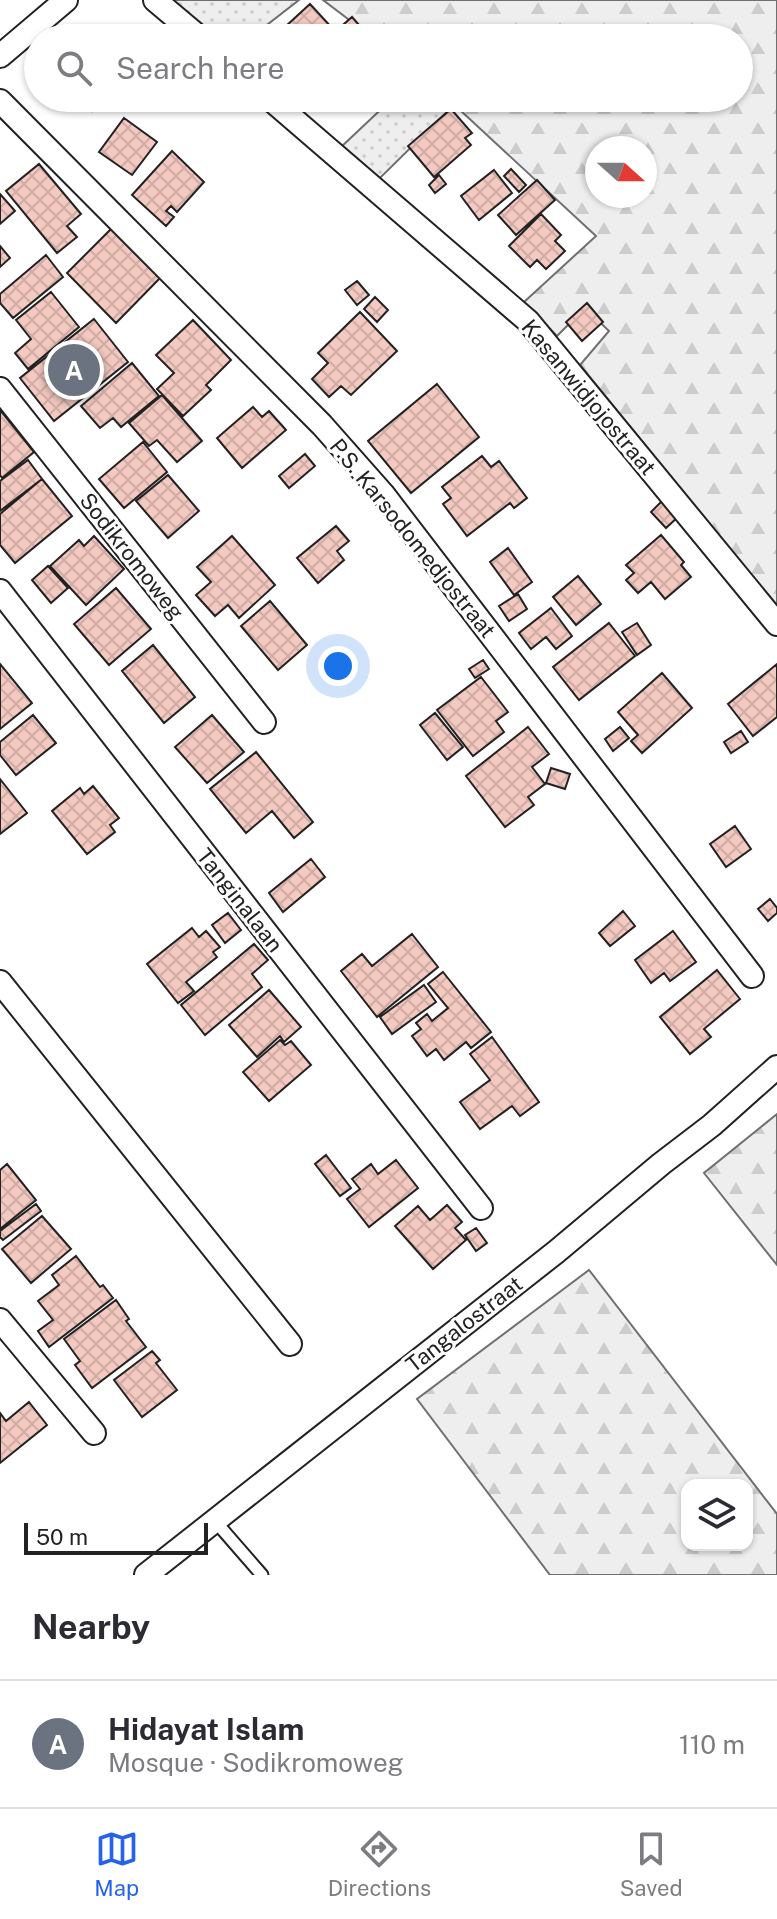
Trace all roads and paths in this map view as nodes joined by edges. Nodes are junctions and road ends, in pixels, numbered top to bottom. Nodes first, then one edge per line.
1 (66, 0) edge
2 (155, 0) edge
3 (38, 24) edge
4 (183, 24) edge
5 (24, 36) edge
6 (0, 56) edge
7 (0, 101) edge
8 (285, 112) edge
9 (0, 389) edge
10 (0, 591) edge
11 (777, 624) edge
12 (264, 722) dead end
13 (752, 976) dead end
14 (0, 982) edge
15 (777, 1067) edge
16 (481, 1208) dead end
17 (0, 1320) edge
18 (290, 1344) dead end
19 (94, 1433) dead end
20 (215, 1521) junction
21 (146, 1575) edge
22 (262, 1575) edge

1 - 3 street
2 - 4 street
5 - 6 street
7 - 13 street, P.S. Karsodomedjostraat
8 - 11 street, Kasanwidjojostraat
9 - 12 street, Sodikromoweg
10 - 16 street, Tanginalaan
14 - 18 street
15 - 20 street, Tangalostraat
17 - 19 street
20 - 21 street, Tangalostraat
20 - 22 lane

